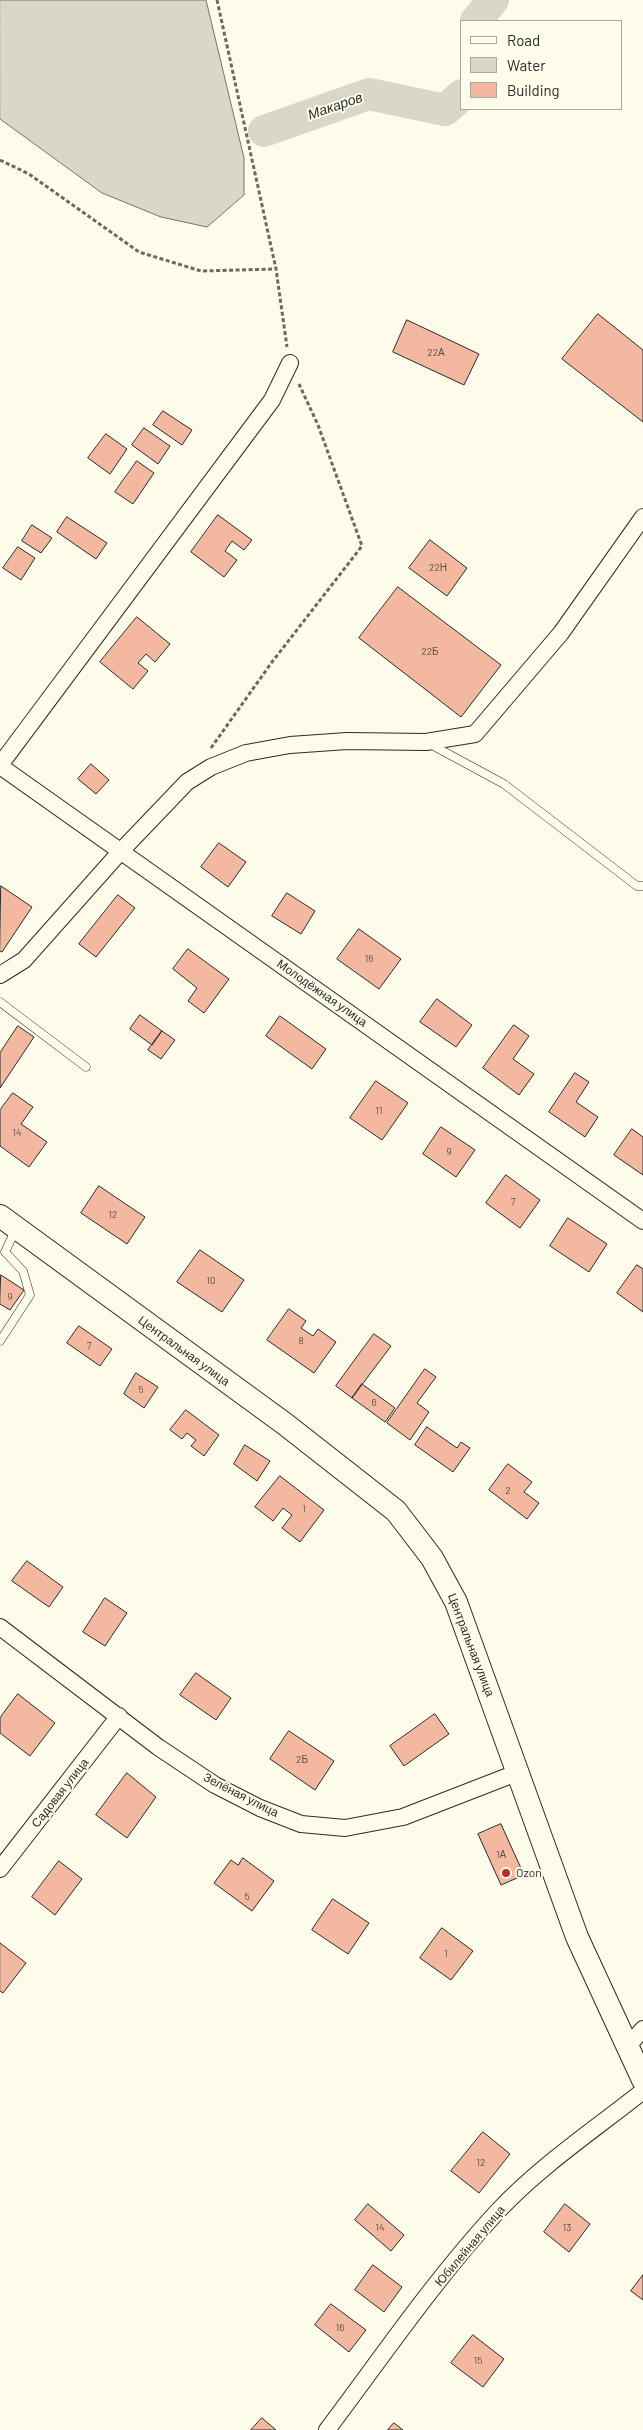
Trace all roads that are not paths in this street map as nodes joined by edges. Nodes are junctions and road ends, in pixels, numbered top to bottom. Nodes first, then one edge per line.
1 (290, 363) road end
2 (643, 517) edge
3 (426, 742) junction
4 (0, 765) edge
5 (121, 851) junction
6 (643, 886) edge
7 (0, 975) edge
8 (0, 1002) edge
9 (86, 1067) dead end
10 (643, 1221) edge
11 (7, 1225) edge
12 (0, 1341) edge
13 (0, 1627) edge
14 (120, 1716) junction
15 (519, 1772) junction
16 (0, 1869) edge
17 (643, 2029) edge
18 (627, 2047) junction
19 (643, 2080) edge
20 (643, 2091) edge
21 (327, 2430) edge

1 - 4 street
2 - 3 street
3 - 5 street
3 - 6 lane
4 - 5 street, Молодёжная улица
5 - 7 street
5 - 10 street, Молодёжная улица
8 - 9 lane
11 - 12 lane
11 - 15 street, Центральная улица
13 - 14 street, Зелёная улица
14 - 15 street, Зелёная улица
14 - 16 street, Садовая улица
15 - 18 street, Центральная улица
17 - 18 street
18 - 19 street, Центральная улица
20 - 21 street, Юбилейная улица

